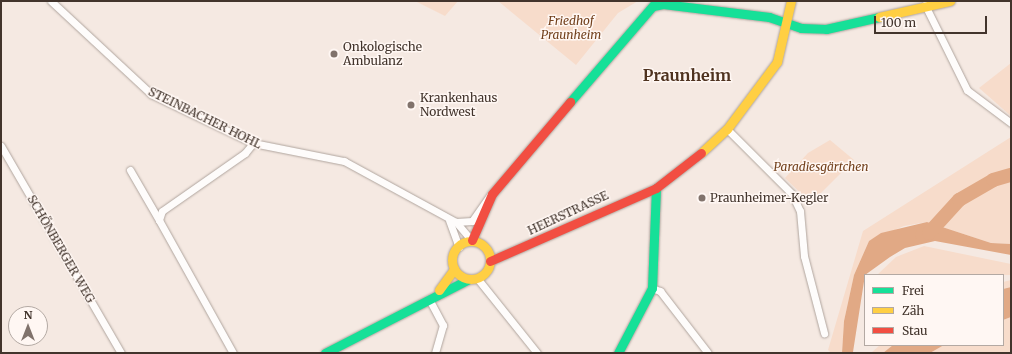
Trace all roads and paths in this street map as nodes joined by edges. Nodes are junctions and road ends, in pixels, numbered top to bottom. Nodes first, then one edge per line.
1 (51, 1) edge
2 (790, 1) edge
3 (950, 1) edge
4 (655, 4) edge
5 (924, 5) junction
6 (786, 22) junction
7 (1011, 123) edge
8 (727, 129) junction
9 (253, 143) junction
10 (1, 146) edge
11 (130, 170) dead end
12 (656, 188) junction
13 (492, 194) junction
14 (158, 220) junction
15 (448, 220) junction
16 (456, 222) junction
17 (472, 240) junction
18 (459, 247) junction
19 (490, 261) junction
20 (454, 269) junction
21 (473, 278) junction
22 (652, 288) junction
23 (429, 299) junction
24 (824, 333) dead end
25 (121, 353) edge
26 (233, 353) edge
27 (326, 353) edge
28 (435, 353) edge
29 (537, 353) edge
30 (618, 353) edge
31 (708, 353) edge

1 - 9 street, STEINBACHER HOHL
2 - 6 main road, HEERSTRASSE
3 - 5 main road
4 - 6 main road
4 - 13 main road
5 - 6 main road
5 - 7 street
6 - 8 main road, HEERSTRASSE
8 - 12 main road, HEERSTRASSE
8 - 24 street
9 - 14 street
9 - 15 street, STEINBACHER HOHL
10 - 25 street, SCHÖNBERGER WEG
11 - 14 street
12 - 19 main road, HEERSTRASSE
12 - 22 main road
13 - 16 street, STEINBACHER HOHL
13 - 17 main road
14 - 26 street
15 - 16 street, STEINBACHER HOHL
15 - 18 street
16 - 17 street
17 - 18 main road
17 - 19 main road
18 - 20 main road
19 - 21 main road
20 - 21 main road
20 - 23 main road
21 - 23 main road
21 - 29 street
22 - 30 main road
22 - 31 street
23 - 27 main road
23 - 28 street

